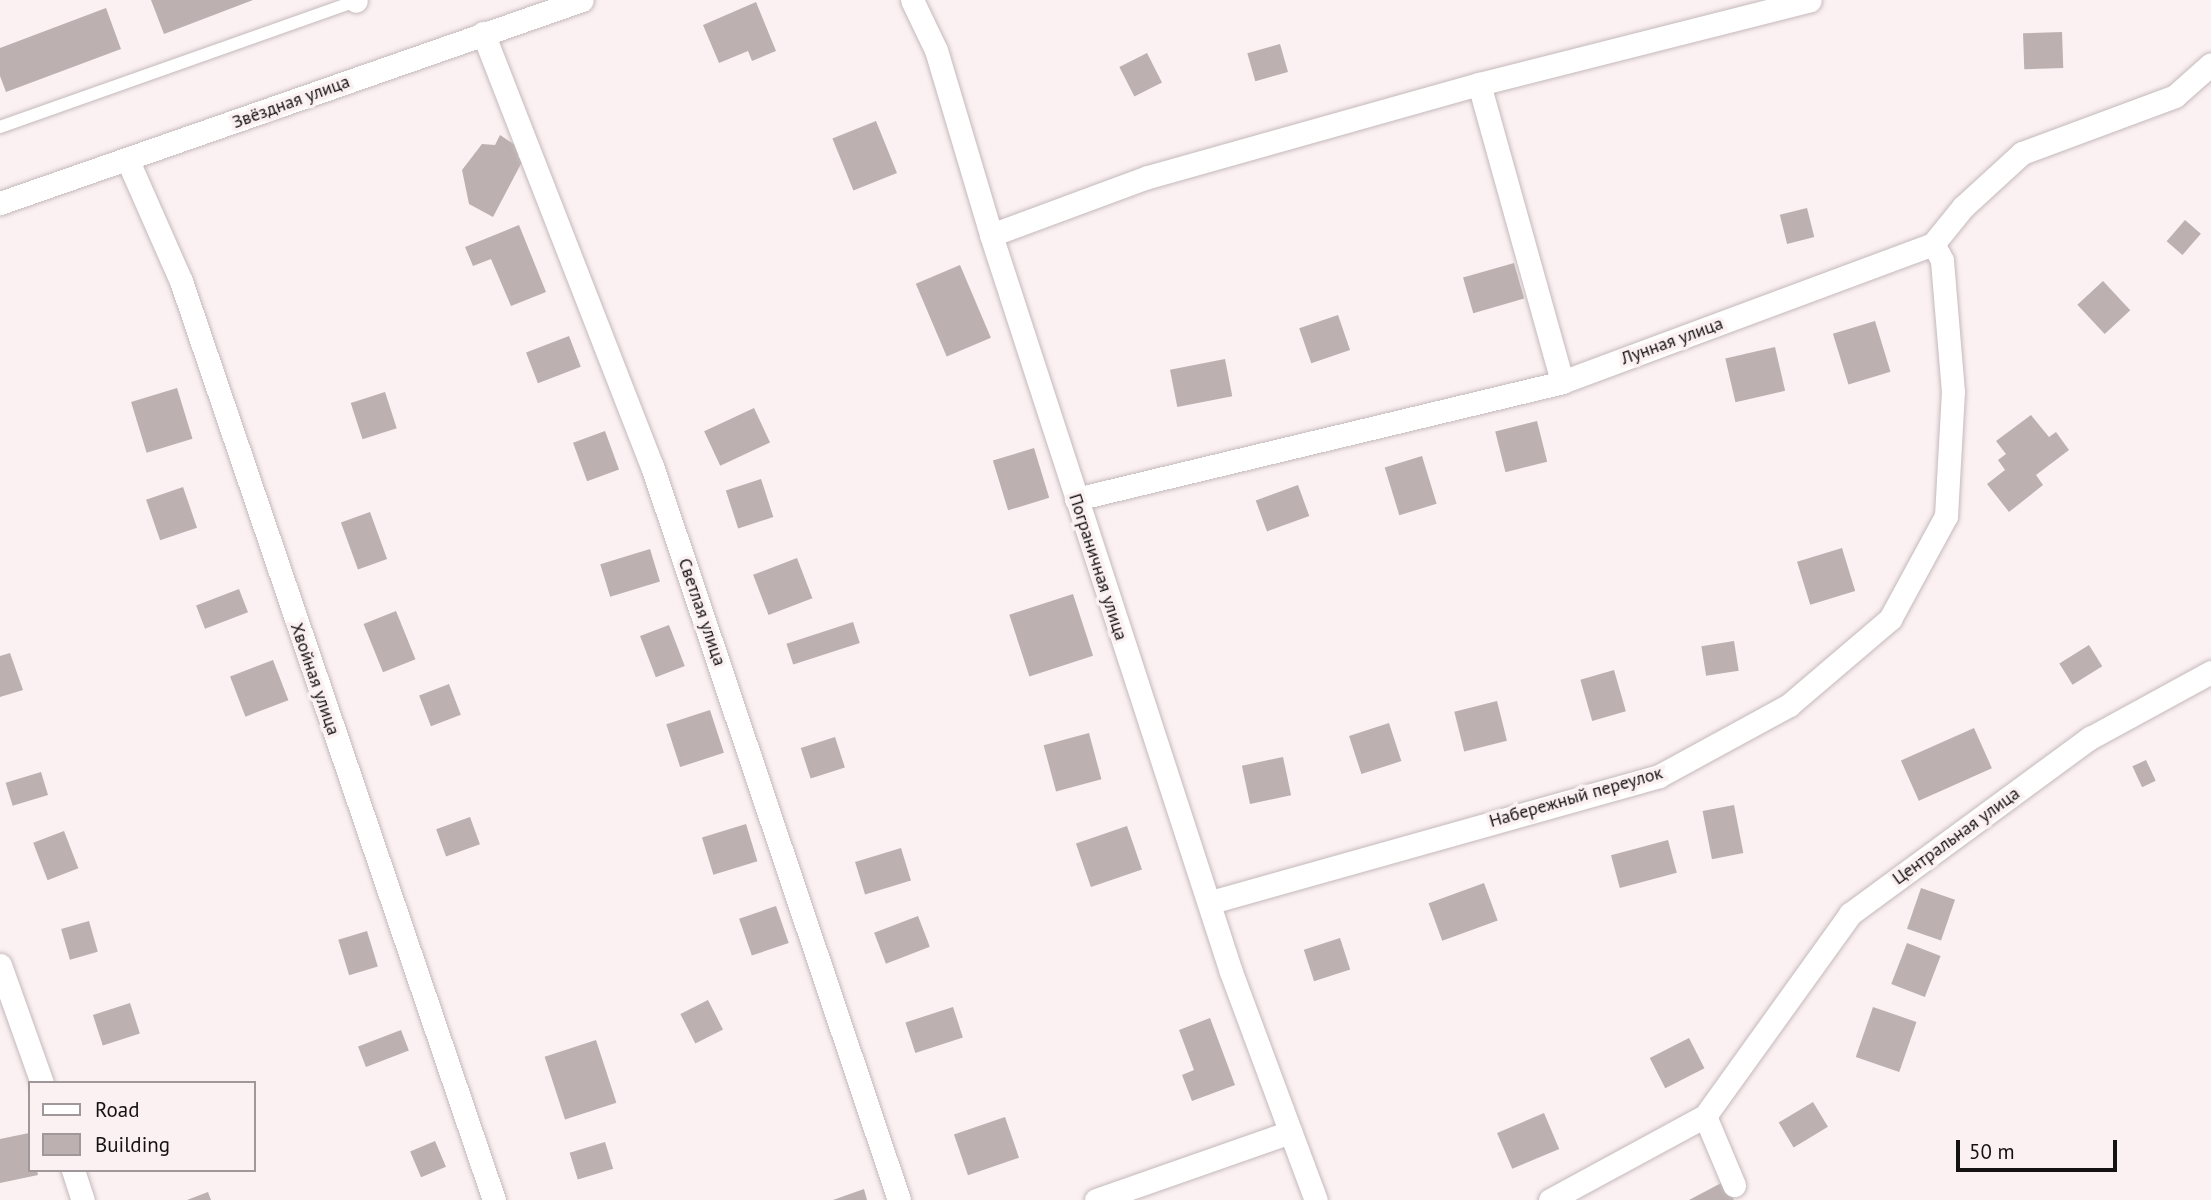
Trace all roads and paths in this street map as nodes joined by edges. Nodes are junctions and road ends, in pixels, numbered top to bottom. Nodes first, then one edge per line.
1 (356, 0) edge
2 (582, 0) edge
3 (912, 0) edge
4 (1810, 0) edge
5 (483, 33) junction
6 (2211, 64) edge
7 (1479, 84) junction
8 (0, 127) edge
9 (128, 161) junction
10 (0, 203) edge
11 (991, 235) junction
12 (1933, 244) junction
13 (1562, 382) junction
14 (1076, 499) junction
15 (2211, 672) edge
16 (1211, 902) junction
17 (0, 965) edge
18 (41, 1081) edge
19 (1705, 1116) junction
20 (1290, 1132) junction
21 (74, 1172) edge
22 (1734, 1185) dead end
23 (83, 1200) edge
24 (494, 1200) edge
25 (899, 1200) edge
26 (1096, 1200) edge
27 (1316, 1200) edge
28 (1550, 1200) edge

1 - 8 lane
2 - 5 street, Звёздная улица
3 - 11 street, Пограничная улица
4 - 7 street
5 - 9 street, Звёздная улица
5 - 25 street, Светлая улица
6 - 12 street, Лунная улица
7 - 11 street
7 - 13 street
9 - 10 street, Звёздная улица
9 - 24 street, Хвойная улица
11 - 14 street, Пограничная улица
12 - 13 street, Лунная улица
12 - 16 street, Набережный переулок
13 - 14 street, Лунная улица
14 - 16 street, Пограничная улица
15 - 19 street, Центральная улица
16 - 20 street, Пограничная улица
17 - 18 street
19 - 22 street
19 - 28 street
20 - 26 street
20 - 27 street, Пограничная улица
21 - 23 street

